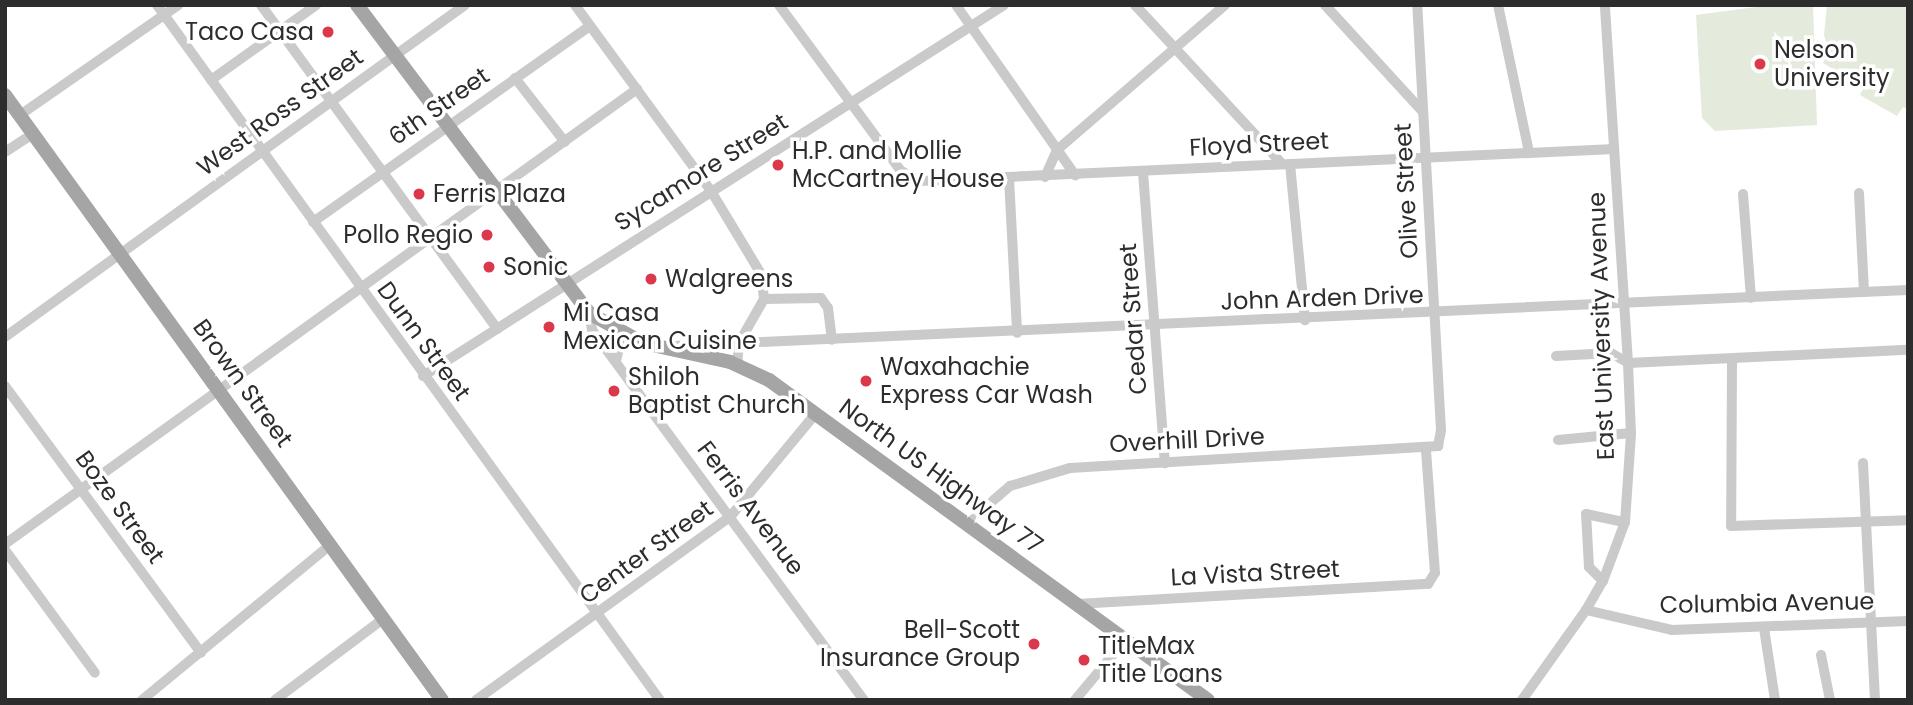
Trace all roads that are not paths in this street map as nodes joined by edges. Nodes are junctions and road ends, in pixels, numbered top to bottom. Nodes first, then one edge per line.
1 (157, 5) edge
2 (178, 5) edge
3 (261, 5) edge
4 (316, 5) edge
5 (358, 5) edge
6 (465, 5) edge
7 (575, 5) edge
8 (779, 5) edge
9 (956, 5) edge
10 (1004, 5) edge
11 (1135, 5) edge
12 (1224, 5) edge
13 (1325, 5) edge
14 (1417, 5) edge
15 (1498, 5) edge
16 (1605, 5) edge
17 (164, 15) junction
18 (590, 26) junction
19 (970, 27) junction
20 (280, 31) junction
21 (1175, 48) junction
22 (394, 56) junction
23 (515, 78) junction
24 (211, 80) junction
25 (637, 89) junction
26 (5, 95) edge
27 (331, 101) junction
28 (850, 103) junction
29 (1423, 111) junction
30 (20, 116) junction
31 (446, 127) junction
32 (33, 134) junction
33 (565, 142) junction
34 (1614, 149) junction
35 (263, 150) junction
36 (1058, 150) junction
37 (5, 152) edge
38 (1529, 152) junction
39 (1425, 157) junction
40 (1286, 164) junction
41 (383, 172) junction
42 (1143, 172) junction
43 (1075, 175) junction
44 (1045, 177) junction
45 (1009, 178) junction
46 (711, 191) junction
47 (495, 192) junction
48 (1859, 193) dead end
49 (1743, 194) dead end
50 (313, 222) junction
51 (432, 239) junction
52 (121, 254) junction
53 (564, 286) junction
54 (361, 289) junction
55 (1908, 290) edge
56 (1864, 292) junction
57 (1751, 298) junction
58 (764, 299) junction
59 (1623, 304) junction
60 (589, 313) junction
61 (1433, 314) junction
62 (1305, 320) junction
63 (1154, 326) junction
64 (497, 329) junction
65 (1017, 333) junction
66 (622, 335) junction
67 (5, 337) edge
68 (832, 340) junction
69 (739, 343) junction
70 (655, 347) junction
71 (1908, 350) edge
72 (1556, 356) dead end
73 (616, 361) junction
74 (1732, 361) junction
75 (1628, 363) junction
76 (737, 365) junction
77 (423, 376) junction
78 (5, 386) edge
79 (220, 388) junction
80 (816, 413) junction
81 (1631, 433) junction
82 (1558, 440) dead end
83 (1426, 449) junction
84 (1165, 463) junction
85 (1863, 463) dead end
86 (81, 488) junction
87 (730, 517) junction
88 (1908, 520) edge
89 (1625, 522) junction
90 (1865, 522) junction
91 (967, 523) junction
92 (5, 544) edge
93 (330, 545) junction
94 (5, 550) edge
95 (1603, 580) junction
96 (1077, 604) junction
97 (1587, 610) junction
98 (596, 613) junction
99 (383, 619) junction
100 (1908, 621) edge
101 (1871, 623) junction
102 (1764, 628) junction
103 (1126, 639) junction
104 (201, 653) junction
105 (1821, 655) dead end
106 (95, 673) dead end
107 (142, 700) edge
108 (275, 700) edge
109 (442, 700) edge
110 (476, 700) edge
111 (660, 700) edge
112 (864, 700) edge
113 (1075, 700) edge
114 (1208, 700) edge
115 (1522, 700) edge
116 (1775, 700) edge
117 (1830, 700) edge
118 (1875, 700) edge

1 - 17 street, Dunn Street
2 - 17 street
3 - 20 street
4 - 20 street
5 - 22 main road, Ferris Avenue
6 - 22 street, West Ross Street
7 - 18 street
8 - 28 street
9 - 19 street
10 - 19 street, Sycamore Street
11 - 21 street
12 - 21 street
13 - 29 street
14 - 29 street, Olive Street
15 - 38 street
16 - 34 street, East University Avenue
17 - 24 street, Dunn Street
17 - 30 street
18 - 23 street, 6th Street
18 - 25 street
19 - 28 street, Sycamore Street
19 - 36 street
20 - 24 street
20 - 27 street
21 - 36 street
21 - 40 street
22 - 27 street, West Ross Street
22 - 31 main road, Ferris Avenue
23 - 31 street, 6th Street
23 - 33 street
24 - 35 street, Dunn Street
25 - 33 street
25 - 46 street
26 - 30 main road, Brown Street
27 - 35 street, West Ross Street
27 - 41 street
28 - 45 street, Floyd Street
28 - 46 street, Sycamore Street
29 - 39 street, Olive Street
30 - 32 main road, Brown Street
31 - 41 street, 6th Street
31 - 47 main road, Ferris Avenue
32 - 37 street
32 - 52 main road, Brown Street
33 - 47 street
34 - 38 street, Floyd Street
34 - 59 street, East University Avenue
35 - 50 street, Dunn Street
35 - 52 street, West Ross Street
36 - 43 street
36 - 44 street
38 - 39 street, Floyd Street
39 - 40 street, Floyd Street
39 - 61 street, Olive Street
40 - 42 street, Floyd Street
40 - 62 street
41 - 50 street, 6th Street
41 - 51 street
42 - 43 street, Floyd Street
42 - 63 street, Cedar Street
43 - 44 street, Floyd Street
44 - 45 street, Floyd Street
45 - 65 street
46 - 53 street, Sycamore Street
46 - 58 street
47 - 51 street
47 - 53 main road, Ferris Avenue
48 - 56 street
49 - 57 street
50 - 54 street, Dunn Street
51 - 54 street
51 - 64 street
52 - 67 street, West Ross Street
52 - 79 main road, Brown Street
53 - 60 main road, Ferris Avenue
53 - 64 street, Sycamore Street
54 - 77 street, Dunn Street
54 - 79 street
55 - 56 street, John Arden Drive
56 - 57 street, John Arden Drive
57 - 59 street, John Arden Drive
58 - 68 street
58 - 69 street
59 - 61 street, John Arden Drive
59 - 75 street, East University Avenue
60 - 66 main road, North US Highway 77
60 - 73 street, Ferris Avenue
61 - 62 street, John Arden Drive
61 - 83 street, Olive Street
62 - 63 street, John Arden Drive
63 - 65 street, John Arden Drive
63 - 84 street, Cedar Street
64 - 77 street, Sycamore Street
65 - 68 street, John Arden Drive
66 - 70 main road, North US Highway 77
66 - 73 street
68 - 69 street, John Arden Drive
69 - 70 street, John Arden Drive
69 - 76 street
70 - 76 main road, North US Highway 77
71 - 74 street
72 - 75 street
73 - 87 street, Ferris Avenue
74 - 75 street
74 - 90 street
75 - 81 street, East University Avenue
76 - 80 main road, North US Highway 77
77 - 98 street, Dunn Street
78 - 86 street, Boze Street
79 - 86 street
79 - 93 main road, Brown Street
80 - 87 street, Center Street
80 - 91 main road, North US Highway 77
81 - 82 street
81 - 89 street, East University Avenue
83 - 84 street, Overhill Drive
83 - 96 street, La Vista Street
84 - 91 street, Overhill Drive
85 - 90 street
86 - 92 street
86 - 104 street, Boze Street
87 - 98 street, Center Street
87 - 112 street, Ferris Avenue
88 - 90 street
89 - 95 street, East University Avenue
89 - 95 street
90 - 101 street
91 - 96 main road, North US Highway 77
93 - 99 main road, Brown Street
93 - 104 street
94 - 106 street
95 - 97 street, East University Avenue
96 - 103 main road, North US Highway 77
97 - 102 street, Columbia Avenue
97 - 115 street, East University Avenue
98 - 110 street, Center Street
98 - 111 street, Dunn Street
99 - 108 street
99 - 109 main road, Brown Street
100 - 101 street, Columbia Avenue
101 - 102 street, Columbia Avenue
101 - 118 street
102 - 116 street
103 - 113 street
103 - 114 main road, North US Highway 77
104 - 107 street
105 - 117 street

